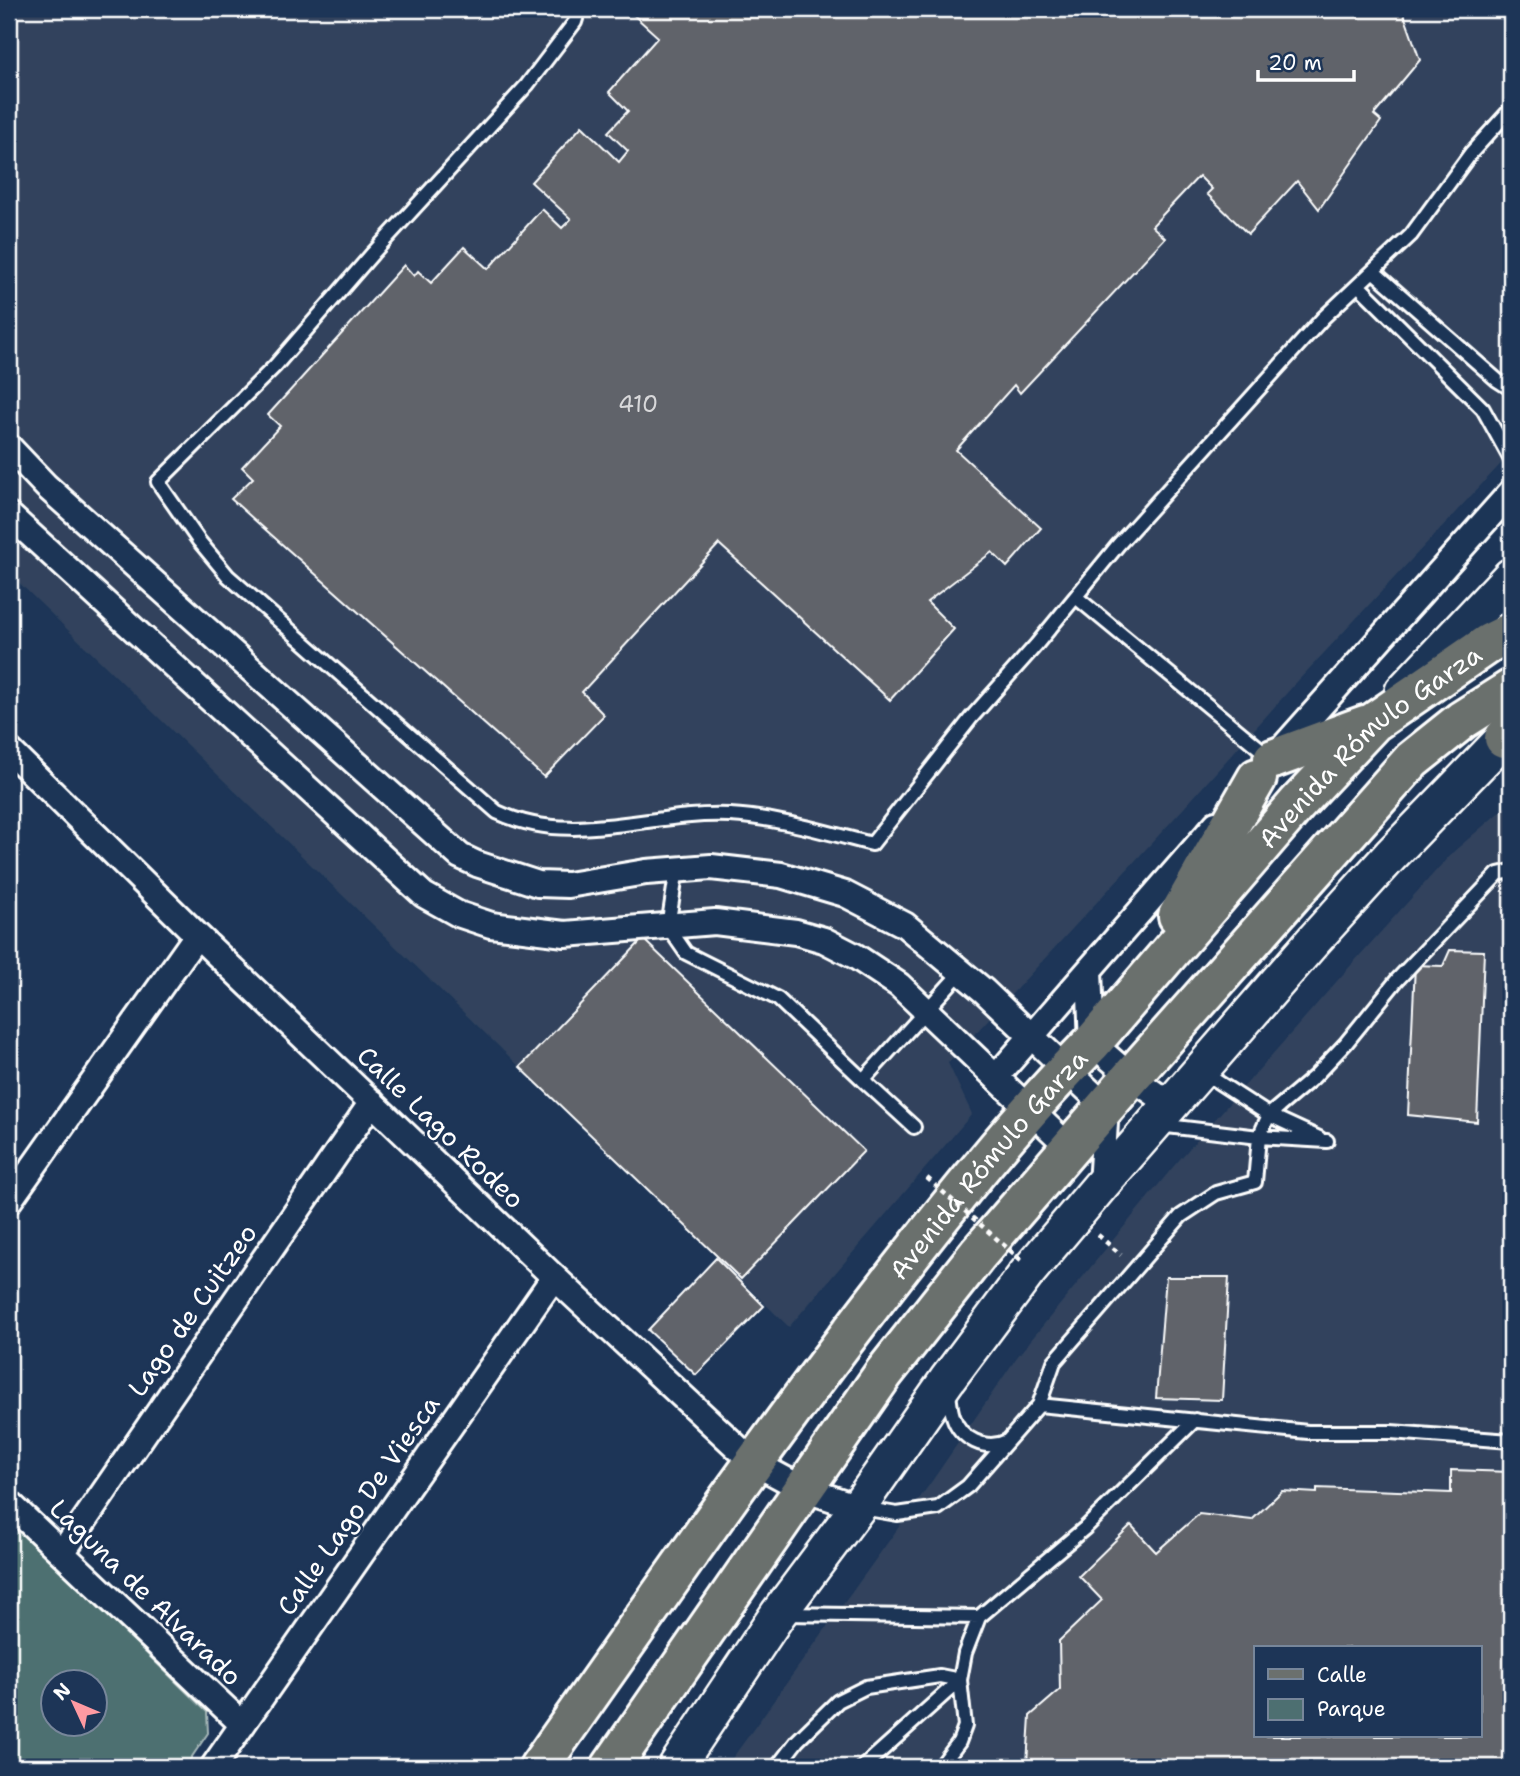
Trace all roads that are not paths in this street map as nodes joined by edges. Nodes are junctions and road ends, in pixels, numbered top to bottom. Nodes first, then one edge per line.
1 (579, 9) edge
2 (1511, 109) edge
3 (1373, 271) junction
4 (1358, 285) junction
5 (1511, 389) edge
6 (9, 447) edge
7 (1511, 460) edge
8 (1511, 492) edge
9 (9, 515) edge
10 (1511, 576) edge
11 (1076, 597) junction
12 (1511, 632) edge
13 (1511, 689) edge
14 (1374, 722) junction
15 (1509, 734) edge
16 (10, 755) edge
17 (1265, 769) junction
18 (1511, 862) edge
19 (677, 868) junction
20 (1511, 871) edge
21 (1498, 874) junction
22 (668, 927) junction
23 (197, 934) junction
24 (1089, 971) junction
25 (961, 972) junction
26 (1135, 991) junction
27 (928, 1011) junction
28 (1030, 1037) junction
29 (1079, 1056) junction
30 (1201, 1071) junction
31 (996, 1077) junction
32 (1131, 1077) junction
33 (863, 1080) junction
34 (372, 1102) junction
35 (1106, 1107) junction
36 (1030, 1110) junction
37 (1163, 1115) junction
38 (1269, 1115) junction
39 (914, 1127) dead end
40 (1259, 1137) junction
41 (1070, 1148) junction
42 (1101, 1185) junction
43 (9, 1200) edge
44 (554, 1277) junction
45 (947, 1380) junction
46 (1039, 1405) junction
47 (1195, 1420) junction
48 (1011, 1439) junction
49 (1511, 1441) edge
50 (753, 1462) junction
51 (803, 1489) junction
52 (9, 1503) edge
53 (858, 1507) junction
54 (62, 1553) junction
55 (778, 1614) junction
56 (979, 1617) junction
57 (961, 1680) junction
58 (242, 1724) junction
59 (213, 1767) edge
60 (539, 1767) edge
61 (611, 1767) edge
62 (676, 1767) edge
63 (777, 1767) edge
64 (863, 1767) edge
65 (940, 1767) edge

1 - 11 lane
2 - 3 lane
3 - 4 lane
3 - 5 lane
4 - 7 lane
4 - 11 lane
6 - 19 street
8 - 17 street
9 - 22 street
10 - 14 street
11 - 17 lane
12 - 14 main road, Avenida Rómulo Garza
13 - 32 main road, Avenida Rómulo Garza
14 - 17 main road
14 - 26 main road, Avenida Rómulo Garza
15 - 30 street
16 - 23 street, Calle Lago Rodeo
17 - 24 street
17 - 26 main road
18 - 21 lane
19 - 22 lane
19 - 25 street
20 - 21 lane
21 - 38 lane
22 - 27 street
22 - 33 lane
23 - 34 street, Calle Lago Rodeo
23 - 43 street
24 - 28 street
24 - 29 street
25 - 27 lane
25 - 28 street
26 - 29 main road, Avenida Rómulo Garza
27 - 31 street
27 - 33 lane
28 - 29 street
28 - 31 street
29 - 32 street
29 - 35 street
29 - 36 main road, Avenida Rómulo Garza
30 - 37 street
30 - 38 lane
31 - 36 street
32 - 35 main road, Avenida Rómulo Garza
32 - 37 street
33 - 39 lane
34 - 44 street, Calle Lago Rodeo
34 - 54 street, Lago de Cuitzeo
35 - 41 main road, Avenida Rómulo Garza
35 - 42 street
36 - 41 street
36 - 50 main road, Avenida Rómulo Garza
37 - 40 lane
37 - 42 street
38 - 40 lane
38 - 40 lane
40 - 46 lane
41 - 51 main road, Avenida Rómulo Garza
42 - 45 street
44 - 50 street, Calle Lago Rodeo
44 - 58 street, Calle Lago De Viesca
45 - 48 lane
45 - 53 street
46 - 47 lane
46 - 48 lane
47 - 49 lane
47 - 56 lane
48 - 53 lane
50 - 51 street, Calle Lago Rodeo
50 - 60 main road, Avenida Rómulo Garza
51 - 53 street, Calle Lago Rodeo
51 - 61 main road, Avenida Rómulo Garza
52 - 54 street, Laguna de Alvarado
53 - 55 street
54 - 58 street, Laguna de Alvarado
55 - 56 lane
55 - 62 street
56 - 57 lane
57 - 63 lane
57 - 64 lane
57 - 65 lane
58 - 59 street, Calle Lago De Viesca

